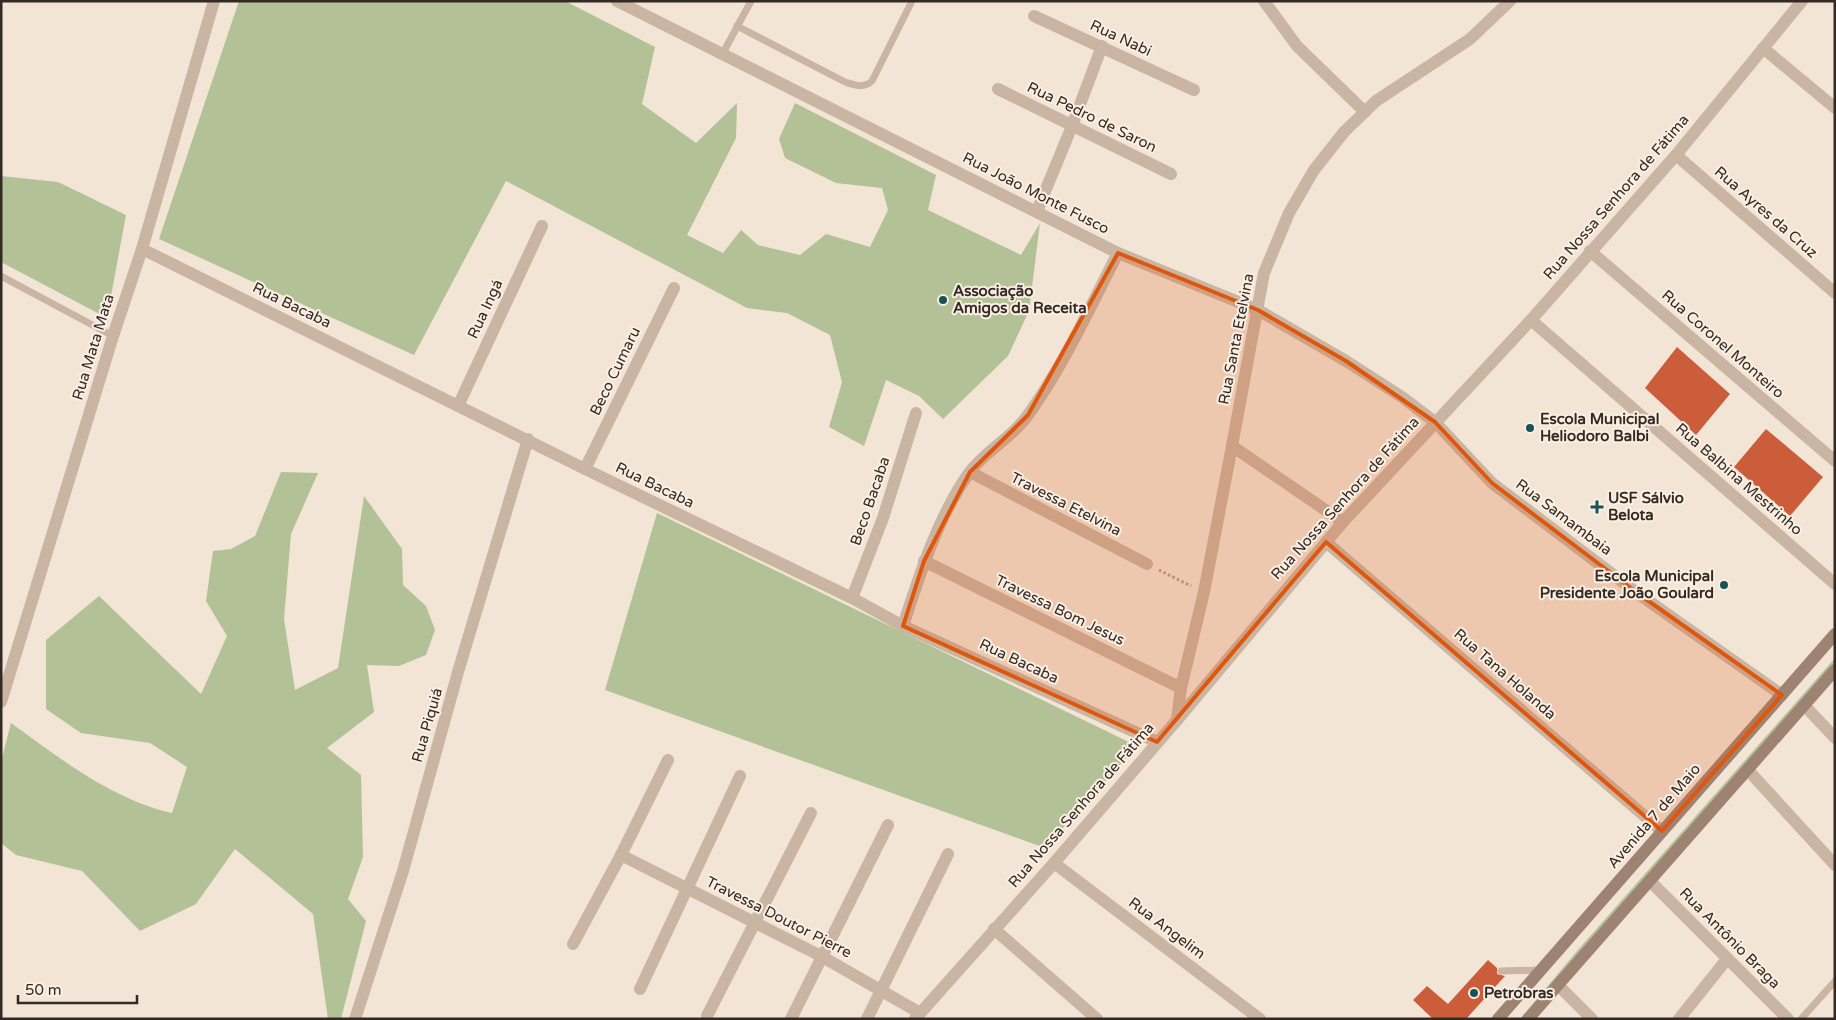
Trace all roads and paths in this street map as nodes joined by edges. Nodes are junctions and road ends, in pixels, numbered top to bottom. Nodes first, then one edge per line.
1 (214, 1) edge
2 (617, 1) edge
3 (750, 1) edge
4 (912, 1) edge
5 (1264, 1) edge
6 (1510, 1) edge
7 (1802, 1) edge
8 (1034, 16) dead end
9 (737, 26) junction
10 (1102, 46) junction
11 (1763, 48) junction
12 (723, 53) junction
13 (998, 89) dead end
14 (1194, 90) dead end
15 (1835, 108) edge
16 (1365, 112) junction
17 (1072, 126) junction
18 (1676, 155) junction
19 (1171, 174) dead end
20 (1037, 211) junction
21 (542, 226) dead end
22 (142, 249) junction
23 (1590, 251) junction
24 (1118, 253) junction
25 (1, 276) edge
26 (674, 288) dead end
27 (1835, 294) edge
28 (1258, 310) junction
29 (1531, 320) junction
30 (113, 336) junction
31 (458, 406) junction
32 (916, 413) dead end
33 (1435, 422) junction
34 (528, 439) junction
35 (1232, 446) junction
36 (1835, 461) edge
37 (585, 469) junction
38 (970, 472) junction
39 (1343, 522) junction
40 (1326, 542) junction
41 (924, 561) junction
42 (1147, 564) joint
43 (1835, 584) edge
44 (1204, 592) junction
45 (852, 598) junction
46 (903, 626) junction
47 (1835, 634) edge
48 (1835, 670) edge
49 (1182, 688) junction
50 (1782, 695) junction
51 (1, 702) edge
52 (1804, 705) junction
53 (1177, 720) junction
54 (1835, 738) edge
55 (1157, 742) junction
56 (668, 760) dead end
57 (1747, 769) junction
58 (740, 776) dead end
59 (811, 813) dead end
60 (888, 825) dead end
61 (1662, 831) junction
62 (948, 854) dead end
63 (622, 855) junction
64 (1054, 863) junction
65 (1835, 865) edge
66 (1649, 880) junction
67 (688, 889) junction
68 (754, 922) junction
69 (994, 929) junction
70 (572, 944) dead end
71 (821, 956) junction
72 (1727, 959) junction
73 (1541, 970) junction
74 (1501, 971) dead end
75 (1835, 981) edge
76 (1558, 985) junction
77 (640, 989) dead end
78 (882, 990) junction
79 (706, 1016) dead end
80 (918, 1016) edge
81 (355, 1019) edge
82 (791, 1019) edge
83 (867, 1019) edge
84 (1097, 1019) edge
85 (1260, 1019) edge
86 (1498, 1019) edge
87 (1528, 1019) edge
88 (1592, 1019) edge
89 (1679, 1019) edge
90 (1788, 1019) edge
91 (1801, 1019) edge

1 - 22 street, Rua Mata Mata
2 - 12 street, Rua João Monte Fusco
3 - 9 lane
4 - 9 lane
5 - 16 street
6 - 16 street, Rua Santa Etelvina
7 - 11 street, Rua Nossa Senhora de Fátima
8 - 10 street, Rua Nabi
9 - 12 lane
10 - 14 street, Rua Nabi
10 - 17 street
11 - 15 street
11 - 18 street, Rua Nossa Senhora de Fátima
12 - 20 street, Rua João Monte Fusco
13 - 17 street, Rua Pedro de Saron
16 - 28 street, Rua Santa Etelvina
17 - 19 street, Rua Pedro de Saron
17 - 20 street
18 - 23 street, Rua Nossa Senhora de Fátima
18 - 27 street, Rua Ayres da Cruz
20 - 24 street, Rua João Monte Fusco
21 - 31 street, Rua Ingá
22 - 30 street, Rua Mata Mata
22 - 31 street, Rua Bacaba
23 - 29 street, Rua Nossa Senhora de Fátima
23 - 36 street, Rua Coronel Monteiro
24 - 28 street, Rua João Monte Fusco
24 - 38 street
25 - 30 lane
26 - 37 street, Beco Cumaru
28 - 33 street, Rua João Monte Fusco
28 - 35 street, Rua Santa Etelvina
29 - 33 street, Rua Nossa Senhora de Fátima
29 - 43 street, Rua Balbina Mestrinho
30 - 51 street, Rua Mata Mata
31 - 34 street, Rua Bacaba
32 - 45 street, Beco Bacaba
33 - 39 street, Rua Nossa Senhora de Fátima
33 - 50 street, Rua Samambaia
34 - 37 street, Rua Bacaba
34 - 81 street, Rua Piquiá
35 - 39 street
35 - 44 street, Rua Santa Etelvina
37 - 45 street, Rua Bacaba
38 - 41 street
38 - 42 street, Travessa Etelvina
39 - 40 street, Rua Nossa Senhora de Fátima
40 - 53 street, Rua Nossa Senhora de Fátima
40 - 61 street, Rua Tana Holanda
41 - 46 street
41 - 49 street, Travessa Bom Jesus
42 - 44 path
44 - 49 street, Rua Santa Etelvina
45 - 46 street, Rua Bacaba
46 - 55 street, Rua Bacaba
47 - 50 main road, Avenida 7 de Maio
48 - 52 main road
49 - 53 street, Rua Santa Etelvina
50 - 61 main road, Avenida 7 de Maio
52 - 54 street
52 - 57 main road
53 - 55 street, Rua Nossa Senhora de Fátima
55 - 64 street, Rua Nossa Senhora de Fátima
56 - 63 street
57 - 65 street
57 - 66 main road
58 - 67 street
59 - 68 street
60 - 71 street
61 - 73 main road, Avenida 7 de Maio
62 - 78 street
63 - 67 street, Travessa Doutor Pierre
63 - 70 street
64 - 69 street, Rua Nossa Senhora de Fátima
64 - 85 street, Rua Angelim
66 - 72 street, Rua Antônio Braga
66 - 76 main road
67 - 68 street, Travessa Doutor Pierre
67 - 77 street
68 - 71 street, Travessa Doutor Pierre
68 - 79 street
69 - 80 street, Rua Nossa Senhora de Fátima
69 - 84 street
71 - 78 street, Travessa Doutor Pierre
71 - 82 street
72 - 89 street
72 - 90 street, Rua Antônio Braga
73 - 74 lane
73 - 86 main road, Avenida 7 de Maio
75 - 91 lane
76 - 87 main road
76 - 88 street
78 - 80 street, Travessa Doutor Pierre
78 - 83 street

